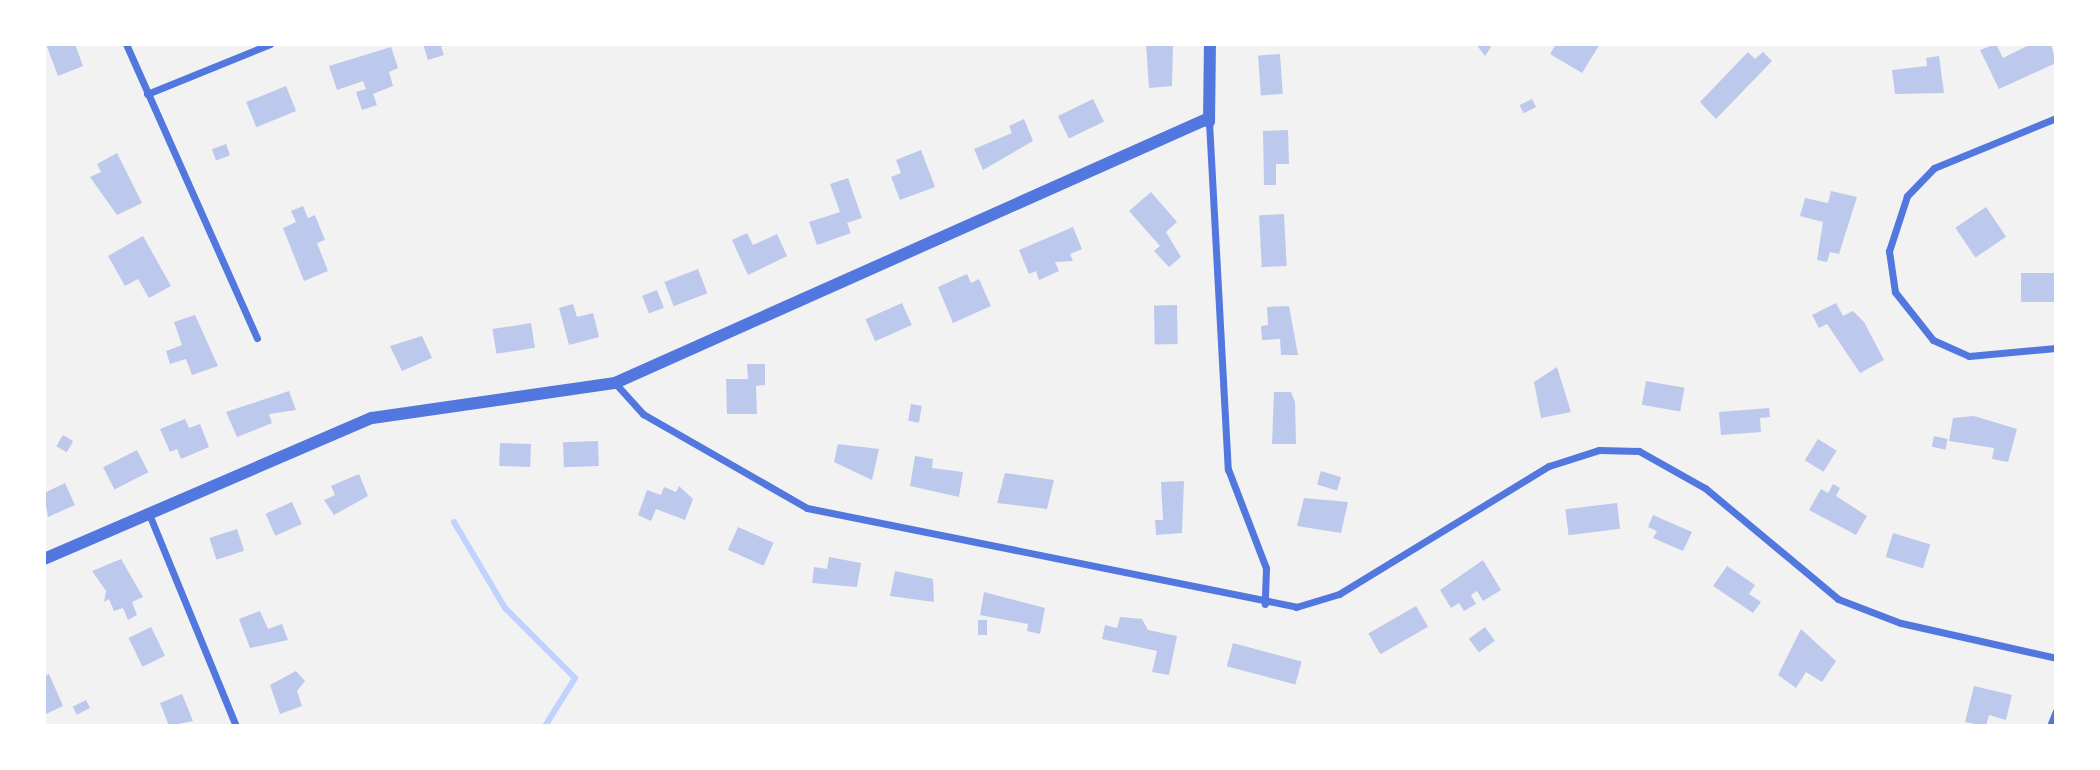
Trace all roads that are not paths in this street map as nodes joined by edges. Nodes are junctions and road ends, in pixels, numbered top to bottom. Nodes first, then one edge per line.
1 (126, 44) edge
2 (270, 44) edge
3 (1210, 44) edge
4 (147, 93) junction
5 (2056, 118) edge
6 (1209, 120) junction
7 (257, 338) dead end
8 (2056, 348) edge
9 (615, 383) junction
10 (149, 514) junction
11 (44, 559) edge
12 (1265, 604) junction
13 (2056, 658) edge
14 (2056, 711) edge
15 (236, 726) edge
16 (2050, 726) edge

1 - 4 street
2 - 4 street
3 - 6 street
4 - 7 street
5 - 8 street
6 - 9 street
6 - 12 street
9 - 10 street
9 - 12 street
10 - 11 street
10 - 15 street
12 - 13 street
14 - 16 street

